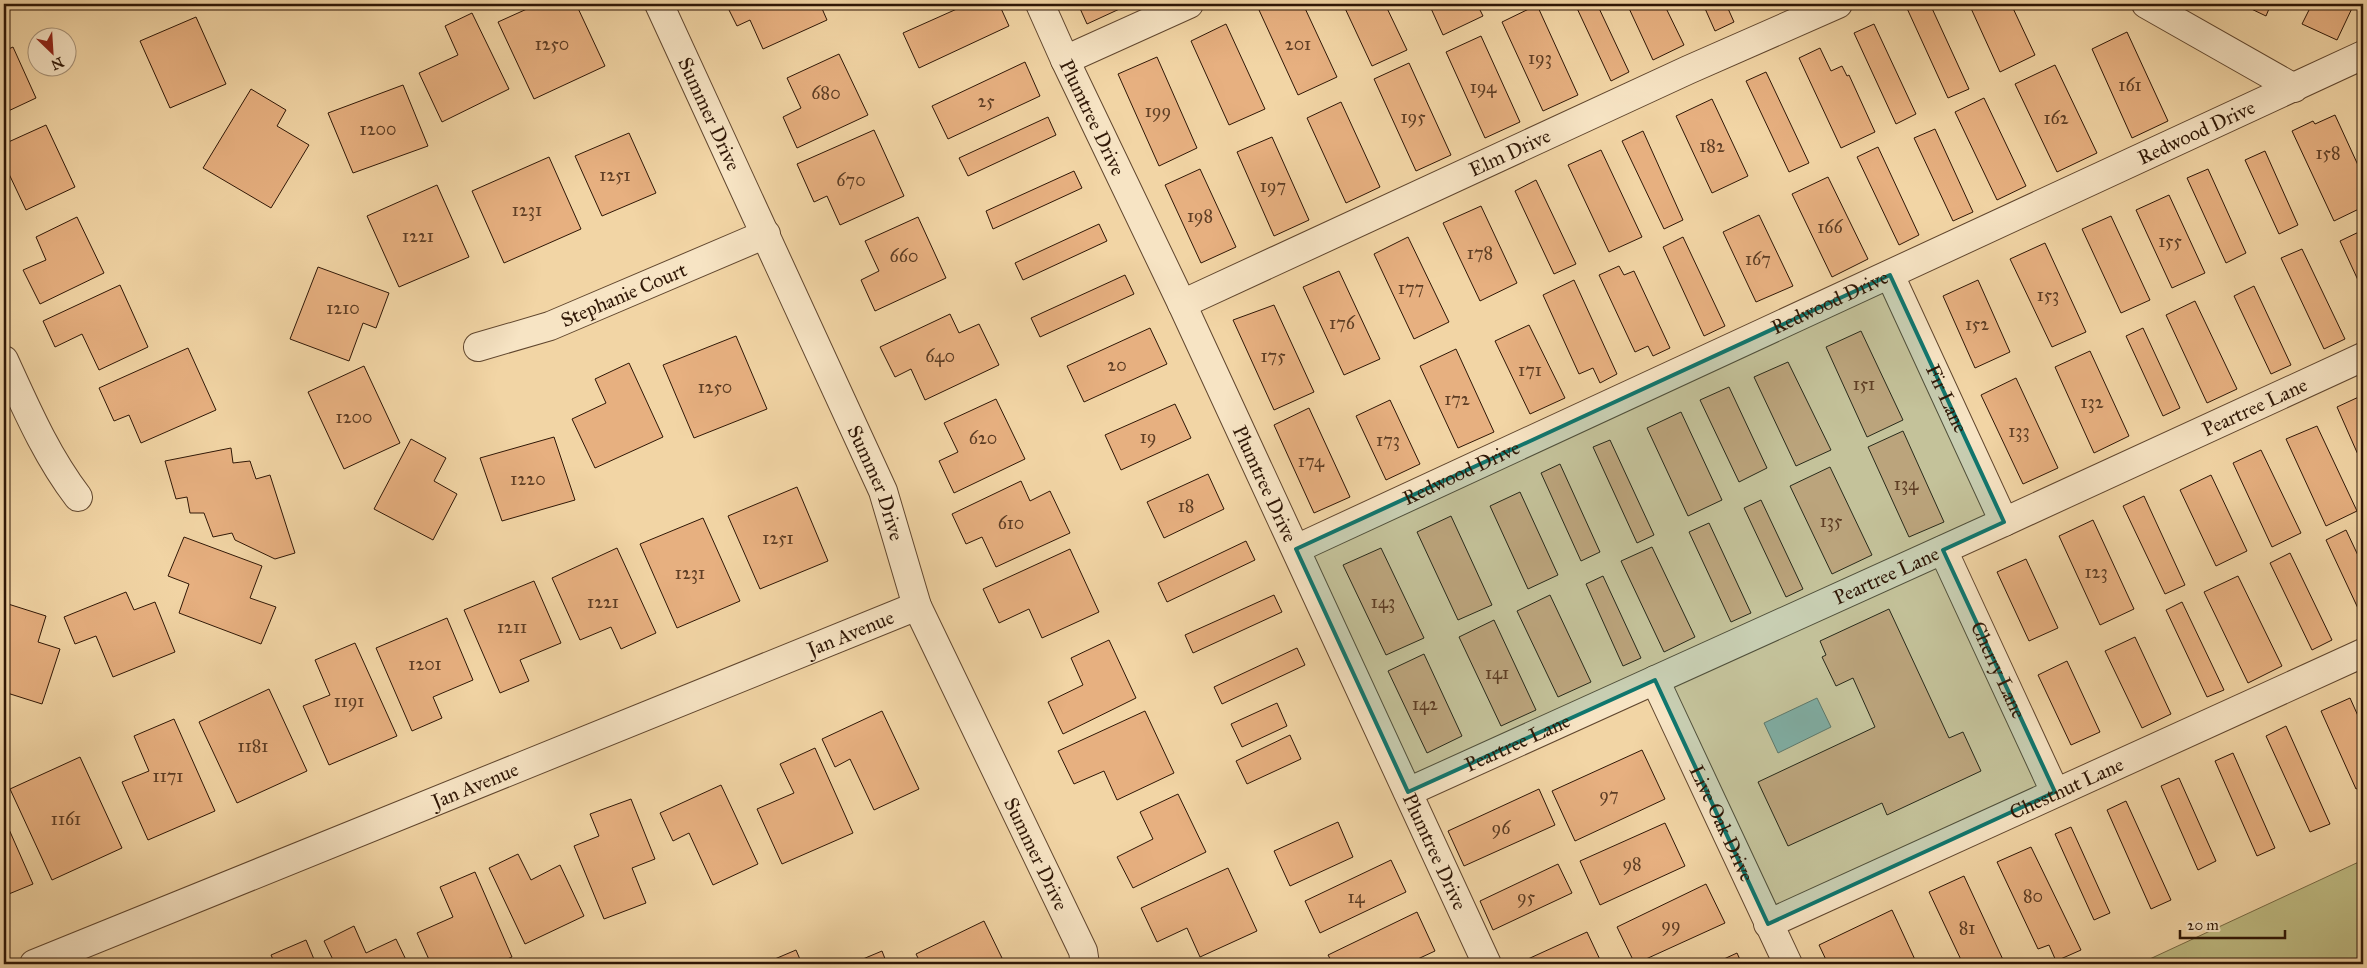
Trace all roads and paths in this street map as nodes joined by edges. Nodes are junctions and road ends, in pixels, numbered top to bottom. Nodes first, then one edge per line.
1 (659, 4) edge
2 (1040, 4) edge
3 (1189, 4) edge
4 (1838, 4) edge
5 (2146, 4) edge
6 (2363, 56) edge
7 (1065, 60) junction
8 (2294, 88) junction
9 (766, 234) junction
10 (1890, 275) junction
11 (1182, 304) junction
12 (478, 347) dead end
13 (2363, 357) edge
14 (4, 360) edge
15 (78, 497) dead end
16 (2004, 522) junction
17 (1296, 549) junction
18 (1943, 550) junction
19 (917, 606) junction
20 (2363, 653) edge
21 (1655, 680) junction
22 (1408, 792) junction
23 (2054, 792) junction
24 (1768, 924) junction
25 (34, 964) edge
26 (1085, 964) edge
27 (1487, 964) edge
28 (1788, 964) edge

1 - 9 street, Summer Drive
2 - 7 street, Plumtree Drive
3 - 7 street
4 - 11 street, Elm Drive
5 - 8 street
6 - 8 street, Redwood Drive
7 - 11 street, Plumtree Drive
8 - 10 street, Redwood Drive
9 - 12 street, Stephanie Court
9 - 19 street, Summer Drive
10 - 16 street, Fir Lane
10 - 17 street, Redwood Drive
11 - 17 street, Plumtree Drive
13 - 16 street, Peartree Lane
14 - 15 street
16 - 18 street, Peartree Lane
17 - 22 street, Plumtree Drive
18 - 21 street, Peartree Lane
18 - 23 street, Cherry Lane
19 - 25 street, Jan Avenue
19 - 26 street, Summer Drive
20 - 23 street, Chestnut Lane
21 - 22 street, Peartree Lane
21 - 24 street, Live Oak Drive
22 - 27 street, Plumtree Drive
23 - 24 street, Chestnut Lane
24 - 28 street, Live Oak Drive

